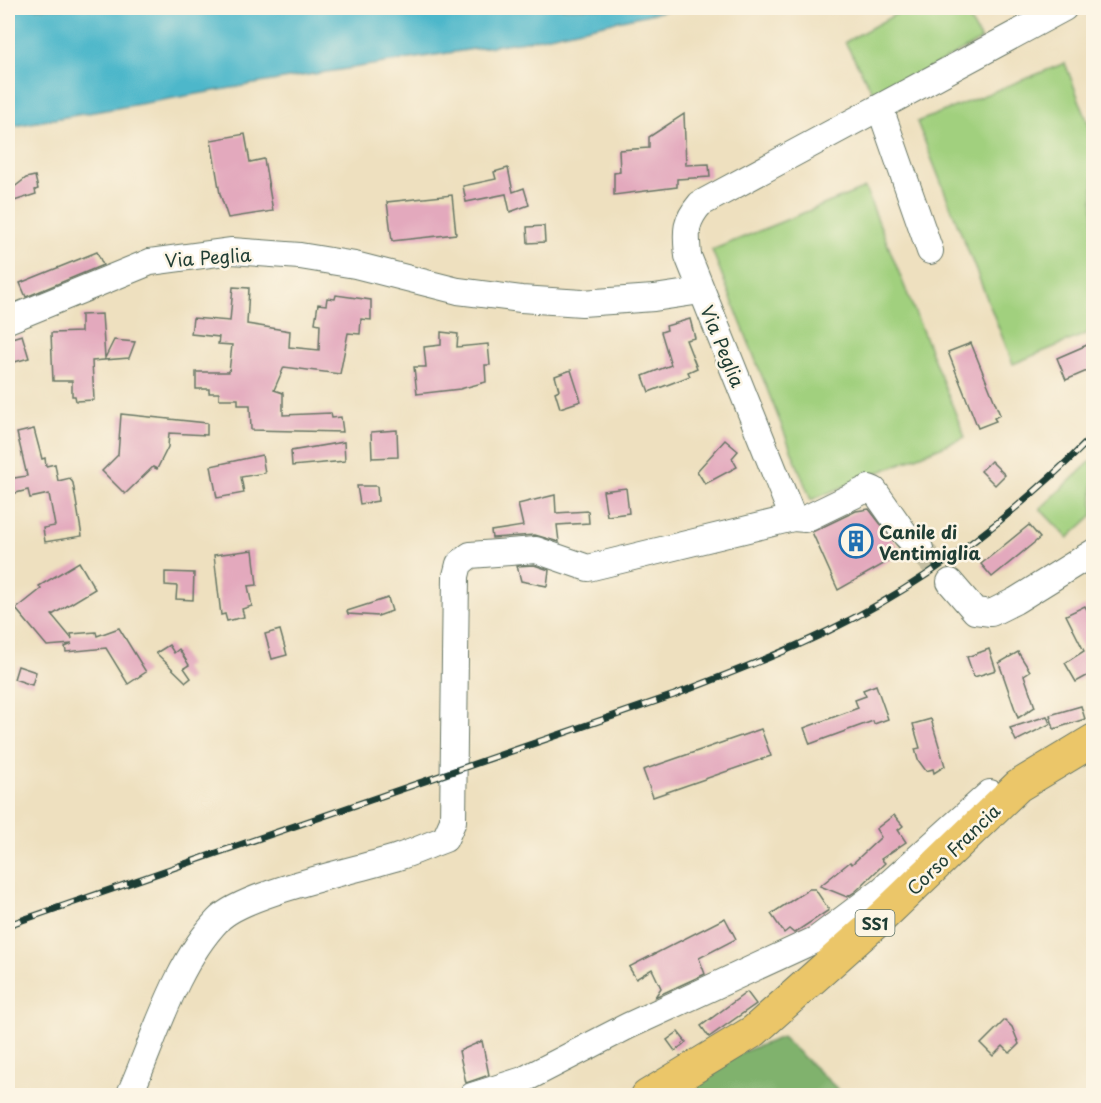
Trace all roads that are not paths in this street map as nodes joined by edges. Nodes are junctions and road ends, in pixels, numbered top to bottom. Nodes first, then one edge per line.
1 (1064, 8) edge
2 (880, 108) junction
3 (930, 250) dead end
4 (701, 291) junction
5 (8, 320) edge
6 (793, 518) junction
7 (920, 549) tunnel mouth
8 (1094, 552) edge
9 (950, 582) tunnel mouth
10 (1094, 722) edge
11 (1094, 740) edge
12 (129, 1095) edge
13 (472, 1095) edge
14 (647, 1095) edge

1 - 2 street
2 - 3 street
2 - 4 street
4 - 5 street, Via Peglia
4 - 6 street, Via Peglia
6 - 7 street
6 - 12 street
8 - 9 street
10 - 13 street
11 - 14 main road, Corso Francia / SS1

